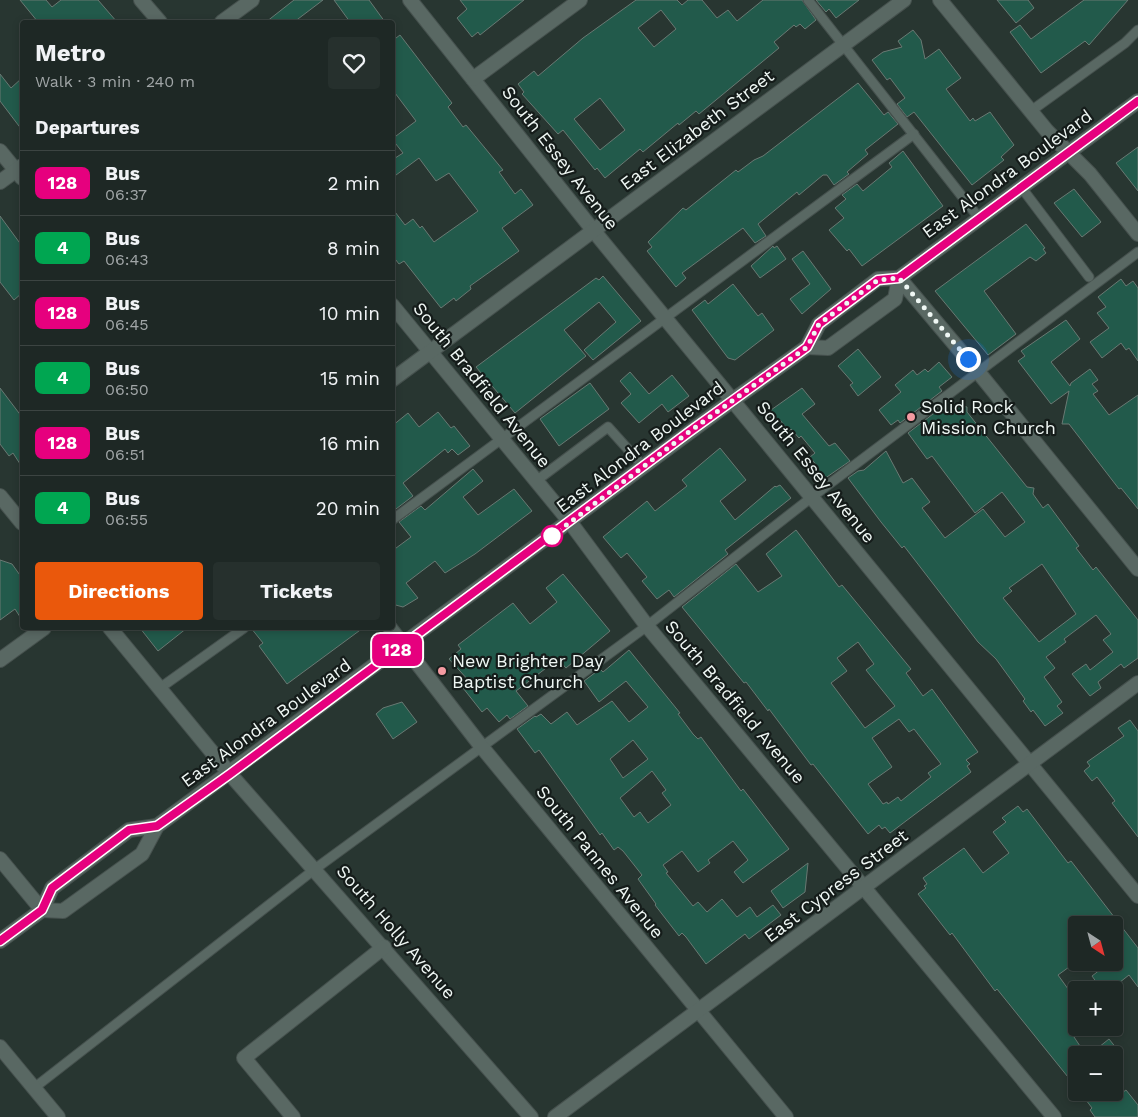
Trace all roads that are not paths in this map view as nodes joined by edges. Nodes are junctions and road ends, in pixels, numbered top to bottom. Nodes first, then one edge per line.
1 (141, 0) edge
2 (252, 0) edge
3 (410, 0) edge
4 (580, 0) edge
5 (808, 0) edge
6 (904, 0) edge
7 (940, 0) edge
8 (158, 20) edge
9 (225, 20) edge
10 (1138, 30) edge
11 (844, 44) junction
12 (474, 79) junction
13 (1138, 101) edge
14 (1031, 111) junction
15 (914, 134) junction
16 (0, 151) edge
17 (1068, 152) junction
18 (20, 171) edge
19 (0, 182) edge
20 (1021, 188) junction
21 (979, 218) junction
22 (593, 230) junction
23 (1138, 234) edge
24 (1138, 252) edge
25 (1088, 277) dead end
26 (899, 278) junction
27 (395, 309) edge
28 (665, 318) junction
29 (807, 347) junction
30 (431, 352) junction
31 (979, 373) junction
32 (395, 378) edge
33 (733, 400) junction
34 (502, 440) junction
35 (643, 466) junction
36 (536, 481) junction
37 (0, 496) edge
38 (812, 497) junction
39 (395, 518) edge
40 (20, 521) edge
41 (570, 522) junction
42 (1138, 568) edge
43 (648, 626) junction
44 (41, 630) edge
45 (112, 630) edge
46 (241, 630) edge
47 (392, 630) edge
48 (404, 645) junction
49 (0, 660) edge
50 (1138, 683) edge
51 (160, 688) junction
52 (481, 746) junction
53 (1029, 764) junction
54 (230, 774) junction
55 (157, 826) junction
56 (0, 858) edge
57 (315, 869) junction
58 (865, 888) junction
59 (1138, 896) edge
60 (42, 910) junction
61 (0, 941) edge
62 (384, 946) junction
63 (699, 1011) junction
64 (0, 1047) edge
65 (34, 1088) junction
66 (58, 1117) edge
67 (293, 1117) edge
68 (531, 1117) edge
69 (555, 1117) edge
70 (786, 1117) edge
71 (1054, 1117) edge

1 - 8 street
2 - 9 street
3 - 12 street, South Essey Avenue
4 - 12 street
5 - 11 lane
6 - 11 street, East Elizabeth Street
7 - 14 street
10 - 14 lane
11 - 15 lane
11 - 22 street, East Elizabeth Street
12 - 22 street, South Essey Avenue
13 - 17 street, East Alondra Boulevard
14 - 17 street
15 - 21 lane
15 - 28 lane
16 - 18 street
17 - 20 street, East Alondra Boulevard
17 - 23 street
18 - 19 street
20 - 21 street, East Alondra Boulevard
20 - 25 lane
21 - 26 street, East Alondra Boulevard
22 - 28 street, South Essey Avenue
22 - 30 street, East Elizabeth Street
24 - 31 lane
26 - 29 street, East Alondra Boulevard
26 - 29 street
26 - 31 street
27 - 30 street, South Bradfield Avenue
28 - 33 street, South Essey Avenue
28 - 34 lane
29 - 33 street, East Alondra Boulevard
30 - 32 street, East Elizabeth Street
30 - 34 street, South Bradfield Avenue
31 - 38 lane
31 - 42 street
33 - 35 street, East Alondra Boulevard
33 - 38 street, South Essey Avenue
34 - 36 street, South Bradfield Avenue
34 - 39 lane
35 - 36 lane
35 - 41 street, East Alondra Boulevard
36 - 41 street, South Bradfield Avenue
37 - 40 street
38 - 43 lane
38 - 53 street, South Essey Avenue
41 - 43 street, South Bradfield Avenue
41 - 48 street, East Alondra Boulevard
43 - 52 lane
43 - 58 street, South Bradfield Avenue
44 - 49 street
45 - 51 street, South Holly Avenue
46 - 51 lane
47 - 48 street, South Pannes Avenue
48 - 52 street, South Pannes Avenue
48 - 54 street, East Alondra Boulevard
50 - 53 street, East Cypress Street
51 - 54 street, South Holly Avenue
52 - 57 lane
52 - 63 street, South Pannes Avenue
53 - 58 street, East Cypress Street
53 - 59 street, South Essey Avenue
54 - 55 street, East Alondra Boulevard
54 - 57 street, South Holly Avenue
55 - 60 street, East Alondra Boulevard
55 - 60 street, East Alondra Boulevard
56 - 60 street
57 - 62 street, South Holly Avenue
57 - 65 lane
58 - 63 street, East Cypress Street
58 - 71 street, South Bradfield Avenue
60 - 61 street, East Alondra Boulevard
62 - 67 street
62 - 68 street, South Holly Avenue
63 - 69 street, East Cypress Street
63 - 70 street, South Pannes Avenue
64 - 65 street
65 - 66 street

